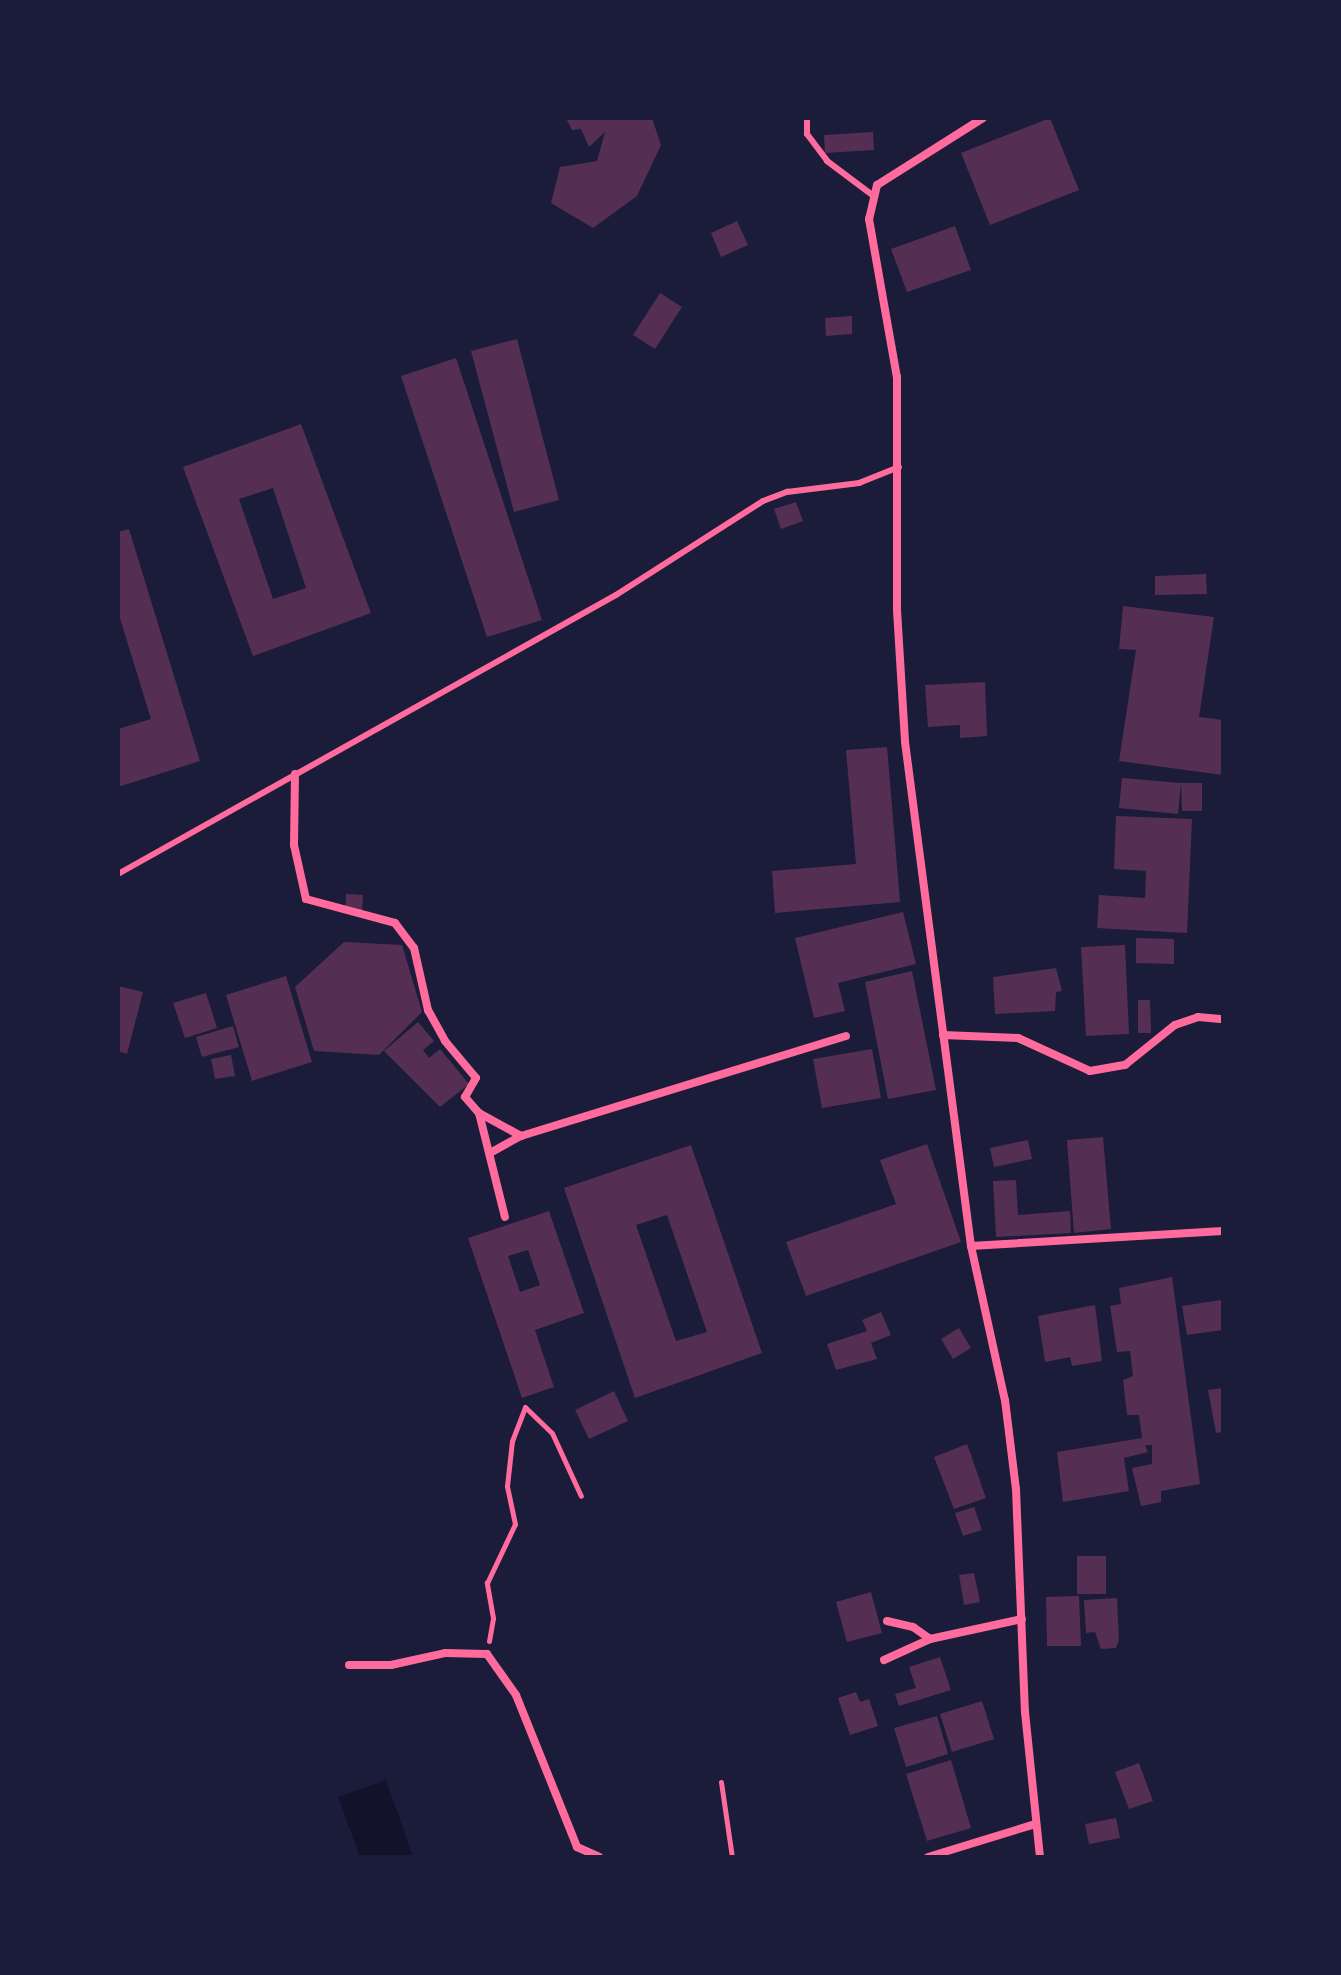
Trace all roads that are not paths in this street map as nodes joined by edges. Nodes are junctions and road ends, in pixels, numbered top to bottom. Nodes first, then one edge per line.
1 (807, 118) edge
2 (983, 118) edge
3 (871, 194) junction
4 (899, 467) junction
5 (295, 774) junction
6 (118, 874) edge
7 (1223, 1019) edge
8 (943, 1035) junction
9 (846, 1036) dead end
10 (479, 1113) junction
11 (521, 1136) junction
12 (490, 1153) junction
13 (505, 1217) dead end
14 (1223, 1231) edge
15 (971, 1246) junction
16 (1022, 1619) junction
17 (887, 1621) dead end
18 (930, 1639) junction
19 (884, 1660) dead end
20 (349, 1665) dead end
21 (1035, 1824) junction
22 (599, 1857) edge
23 (928, 1857) edge
24 (1040, 1857) edge

1 - 3 lane
2 - 3 street
3 - 4 street
4 - 5 lane
4 - 8 street
5 - 6 lane
5 - 10 street
7 - 8 street
8 - 15 street
9 - 11 street
10 - 11 street
10 - 12 street
11 - 12 street
12 - 13 street
14 - 15 street
15 - 16 street
16 - 18 street
16 - 21 street
17 - 18 street
18 - 19 street
20 - 22 street
21 - 23 street
21 - 24 street

